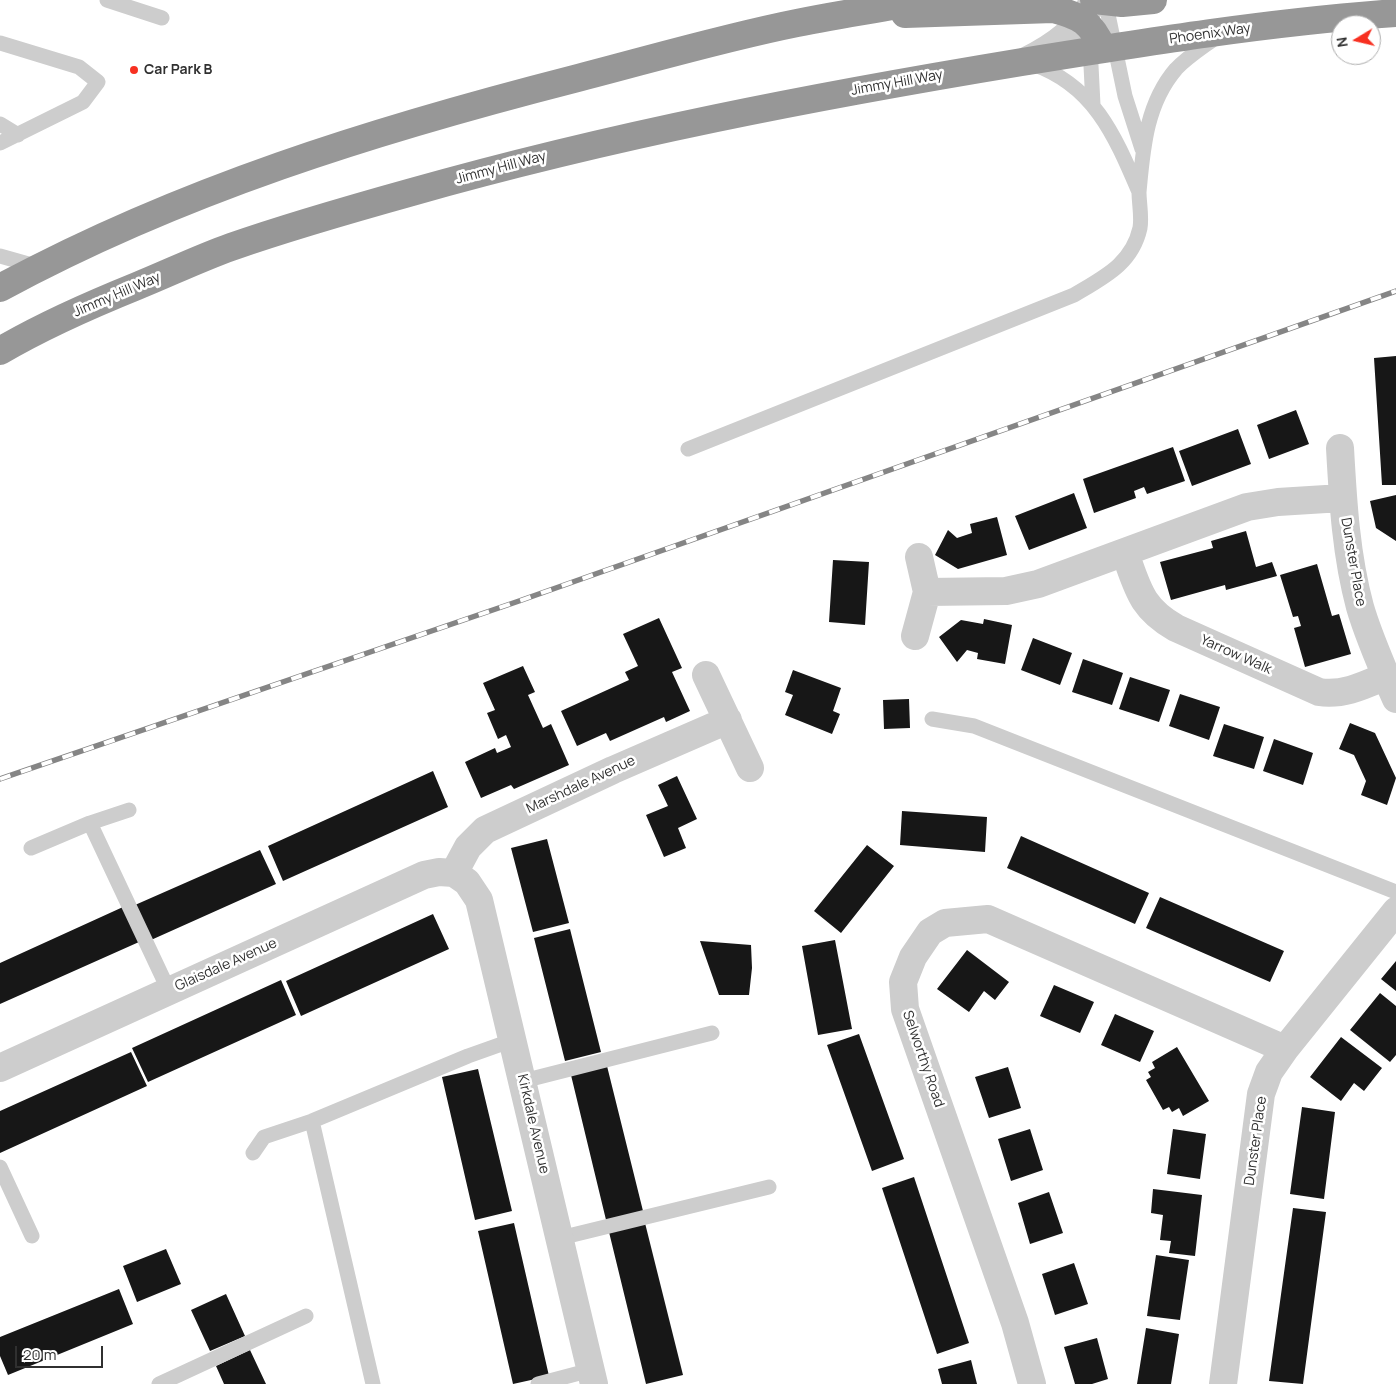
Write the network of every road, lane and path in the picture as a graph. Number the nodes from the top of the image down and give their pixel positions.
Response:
1 (107, 0) edge
2 (868, 0) edge
3 (927, 0) edge
4 (1153, 0) edge
5 (1396, 13) edge
6 (162, 18) dead end
7 (1094, 18) edge
8 (796, 23) junction
9 (1224, 31) junction
10 (0, 42) edge
11 (1025, 62) junction
12 (1093, 105) junction
13 (0, 124) edge
14 (18, 135) junction
15 (0, 143) edge
16 (1143, 150) junction
17 (1139, 192) junction
18 (0, 256) edge
19 (39, 267) junction
20 (0, 288) edge
21 (0, 351) edge
22 (1340, 448) dead end
23 (688, 449) dead end
24 (1342, 498) junction
25 (1125, 553) junction
26 (919, 557) dead end
27 (927, 592) junction
28 (915, 636) dead end
29 (706, 675) dead end
30 (1391, 688) edge
31 (932, 719) dead end
32 (728, 720) junction
33 (750, 768) dead end
34 (129, 810) dead end
35 (90, 823) junction
36 (31, 848) dead end
37 (454, 873) junction
38 (1396, 892) edge
39 (1396, 911) edge
40 (168, 991) junction
41 (712, 1033) dead end
42 (513, 1040) junction
43 (1285, 1049) junction
44 (1, 1066) edge
45 (523, 1081) junction
46 (312, 1121) junction
47 (253, 1153) dead end
48 (0, 1167) edge
49 (769, 1187) dead end
50 (32, 1236) dead end
51 (560, 1238) junction
52 (306, 1316) dead end
53 (593, 1377) edge
54 (1229, 1383) edge
55 (160, 1384) edge
56 (373, 1384) edge
57 (538, 1384) edge
58 (1032, 1384) edge

1 - 6 lane
2 - 8 street
3 - 8 highway
4 - 7 highway
5 - 9 highway, Phoenix Way
7 - 8 highway
7 - 9 highway, Phoenix Way
7 - 11 highway, Phoenix Way
7 - 12 lane
7 - 16 lane
8 - 19 highway
9 - 16 lane
10 - 14 lane
11 - 12 lane
11 - 21 highway, Jimmy Hill Way
12 - 17 lane
13 - 14 lane
14 - 15 lane
16 - 17 lane
17 - 23 lane
18 - 19 lane
19 - 20 highway
22 - 24 street, Dunster Place
24 - 25 street
24 - 30 street, Dunster Place
25 - 27 street
25 - 30 street, Yarrow Walk
26 - 27 street
27 - 28 street
29 - 32 street
31 - 38 lane
32 - 33 street
32 - 37 street, Marshdale Avenue
34 - 35 lane
35 - 36 lane
35 - 40 lane
37 - 40 street, Glaisdale Avenue
37 - 42 street, Kirkdale Avenue
39 - 43 street, Dunster Place
40 - 44 street, Glaisdale Avenue
41 - 45 lane
42 - 45 street, Kirkdale Avenue
42 - 46 lane
43 - 54 street, Dunster Place
43 - 58 street, Selworthy Road
45 - 51 street, Kirkdale Avenue
46 - 47 lane
46 - 56 lane
48 - 50 lane
49 - 51 lane
51 - 53 street, Kirkdale Avenue
52 - 55 lane
53 - 57 lane

